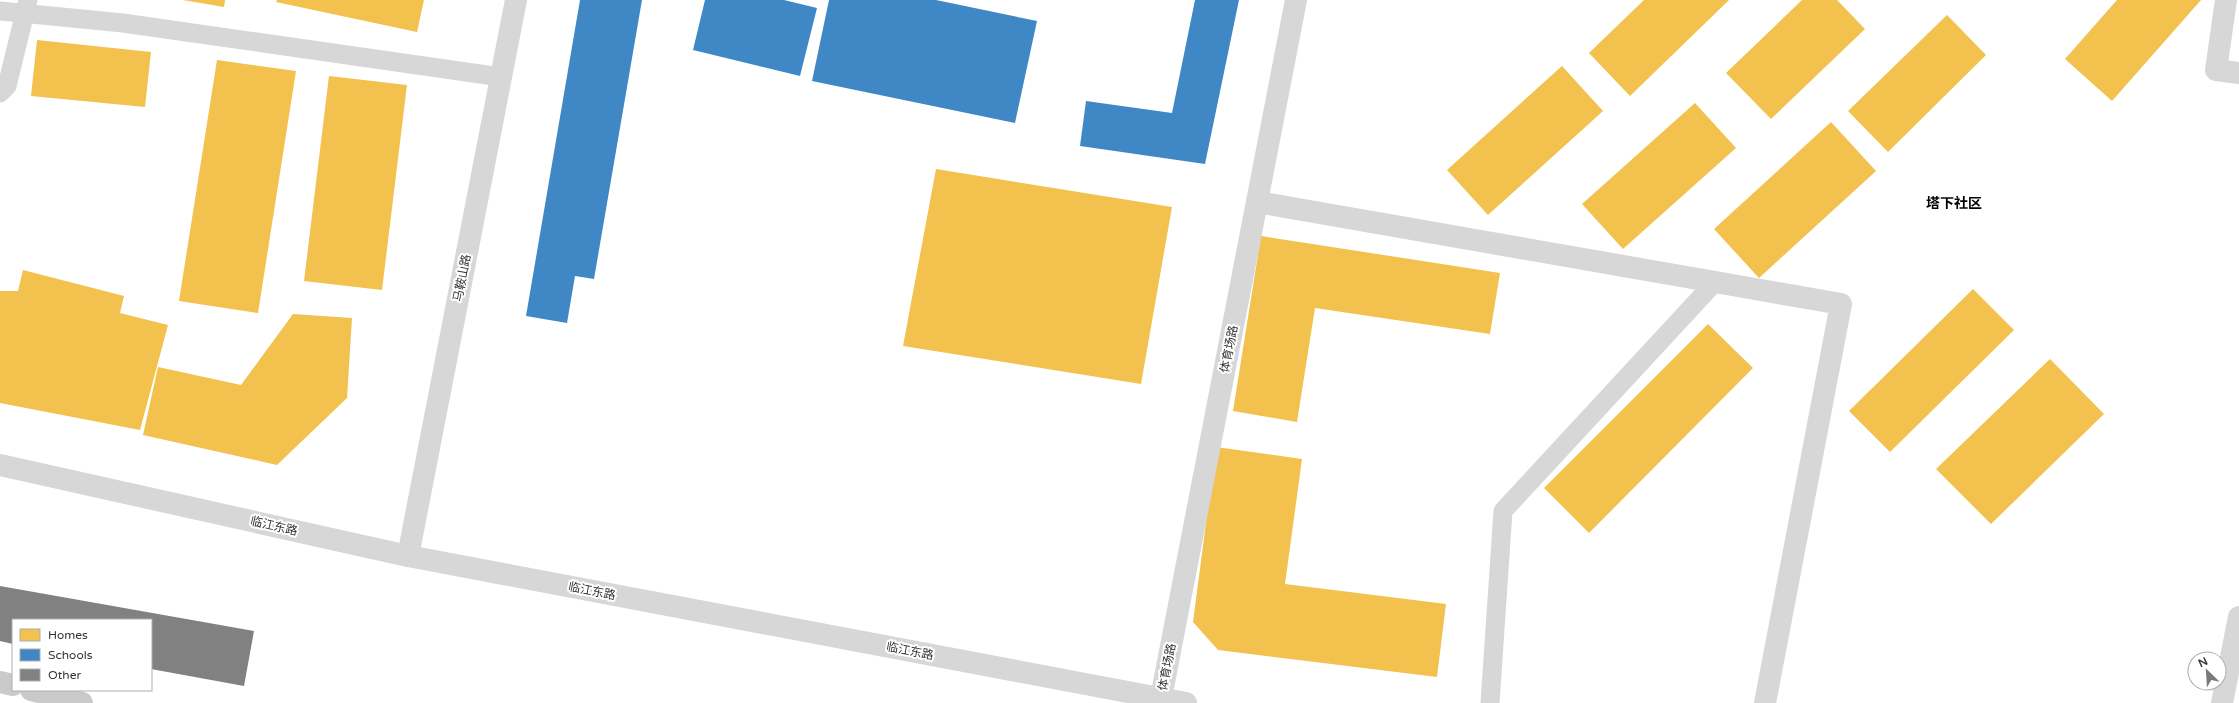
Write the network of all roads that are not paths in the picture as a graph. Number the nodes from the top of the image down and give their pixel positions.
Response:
1 (516, 0) edge
2 (1296, 0) edge
3 (2226, 0) edge
4 (27, 7) edge
5 (0, 11) edge
6 (2239, 73) edge
7 (501, 77) junction
8 (0, 93) edge
9 (1257, 202) junction
10 (1715, 282) junction
11 (0, 465) edge
12 (408, 556) junction
13 (2239, 616) edge
14 (0, 682) edge
15 (12, 685) edge
16 (35, 691) edge
17 (1161, 698) junction
18 (82, 703) edge
19 (1186, 703) edge
20 (1490, 703) edge
21 (1765, 703) edge
22 (2222, 703) edge

1 - 7 street, 马鞍山路
2 - 9 street, 体育场路
3 - 6 street
4 - 5 lane
4 - 7 lane
4 - 8 lane
7 - 12 street, 马鞍山路
9 - 10 street
9 - 17 street, 体育场路
10 - 20 lane
10 - 21 street
11 - 12 street, 临江东路
12 - 17 street, 临江东路
13 - 22 street
14 - 15 main road
16 - 18 main road
17 - 19 street, 临江东路

